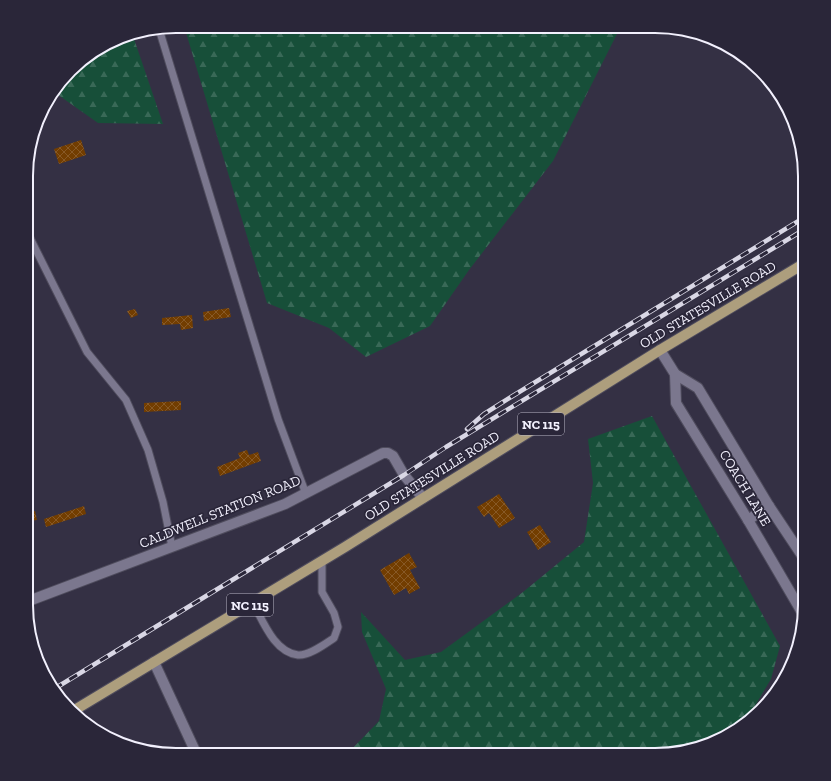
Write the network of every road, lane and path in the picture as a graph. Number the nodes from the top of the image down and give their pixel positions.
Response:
1 (160, 34) edge
2 (33, 244) edge
3 (798, 267) edge
4 (660, 350) junction
5 (675, 374) junction
6 (306, 494) junction
7 (423, 498) junction
8 (769, 506) junction
9 (748, 520) junction
10 (172, 547) junction
11 (798, 550) edge
12 (322, 561) junction
13 (33, 599) edge
14 (253, 603) junction
15 (798, 605) edge
16 (154, 662) junction
17 (77, 708) edge
18 (194, 748) edge

1 - 6 lane
2 - 10 lane
3 - 4 main road, OLD STATESVILLE ROAD / NC 115
4 - 5 street, COACH LANE
4 - 7 main road, OLD STATESVILLE ROAD / NC 115
5 - 8 street, COACH LANE
5 - 9 street, COACH LANE
6 - 7 street, CALDWELL STATION ROAD
6 - 10 street, CALDWELL STATION ROAD
7 - 12 main road, OLD STATESVILLE ROAD / NC 115
8 - 9 street
8 - 11 street, COACH LANE
9 - 15 street, COACH LANE
10 - 13 street, CALDWELL STATION ROAD
12 - 14 main road, OLD STATESVILLE ROAD / NC 115
12 - 14 lane
14 - 16 main road, OLD STATESVILLE ROAD / NC 115
16 - 17 main road, OLD STATESVILLE ROAD / NC 115
16 - 18 street

